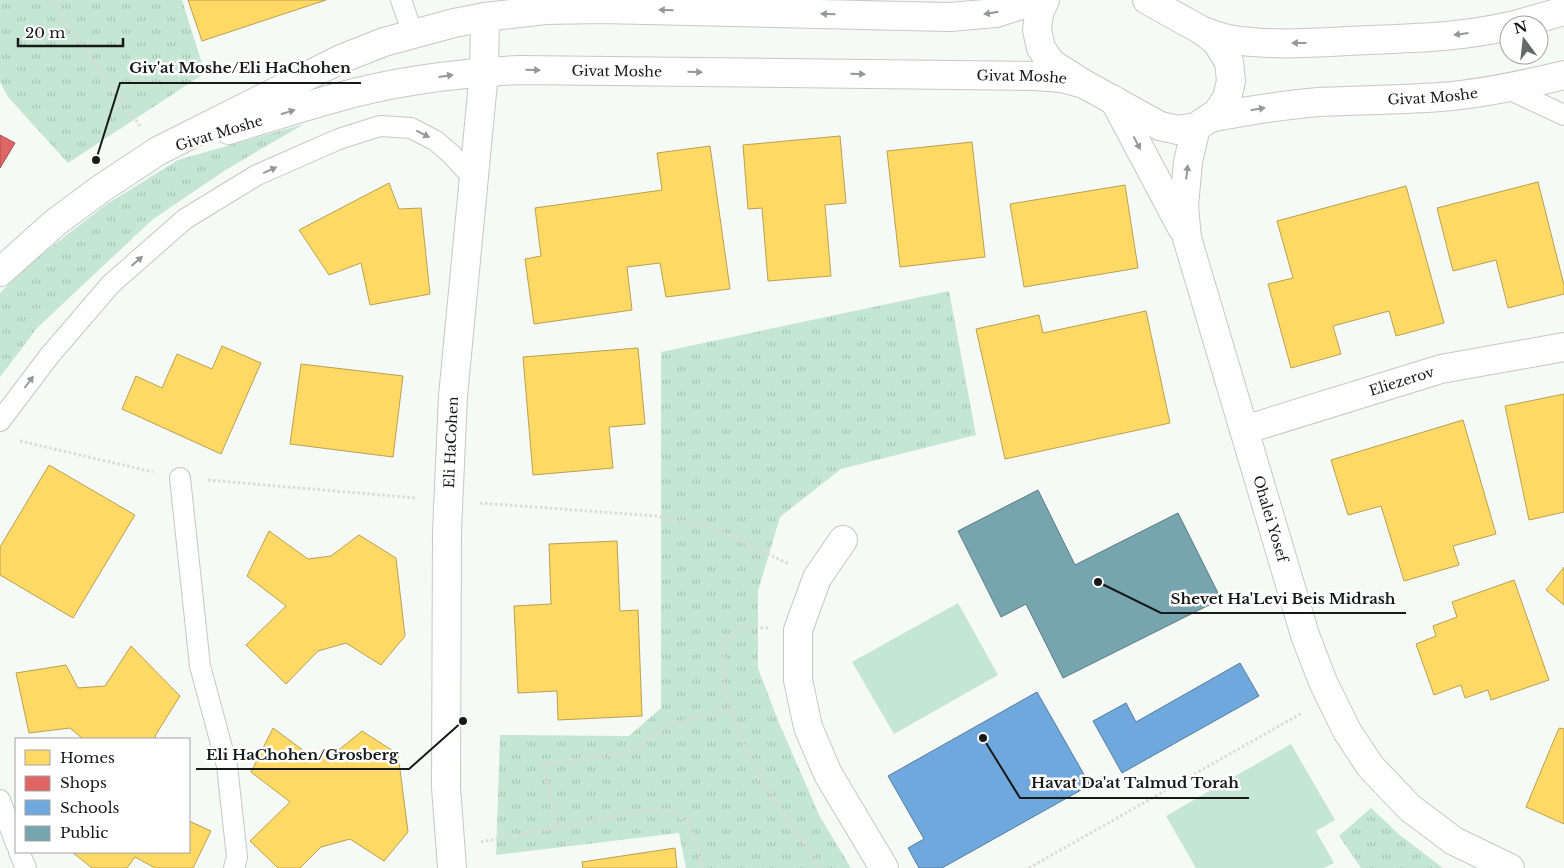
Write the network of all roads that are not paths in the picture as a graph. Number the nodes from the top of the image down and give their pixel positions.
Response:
1 (402, 0) edge
2 (1037, 0) edge
3 (1045, 0) edge
4 (1147, 0) edge
5 (1564, 11) edge
6 (1549, 15) edge
7 (485, 17) junction
8 (1499, 28) edge
9 (1201, 30) junction
10 (413, 34) junction
11 (484, 72) junction
12 (1564, 75) edge
13 (1084, 84) junction
14 (1506, 88) junction
15 (1114, 100) junction
16 (1564, 115) edge
17 (1203, 122) junction
18 (158, 151) junction
19 (473, 178) junction
20 (1188, 238) junction
21 (0, 272) edge
22 (1564, 347) edge
23 (0, 421) edge
24 (1244, 430) junction
25 (180, 478) road end
26 (844, 540) dead end
27 (0, 800) edge
28 (15, 842) edge
29 (19, 853) edge
30 (452, 858) edge
31 (26, 868) edge
32 (234, 868) edge
33 (884, 868) edge
34 (1510, 868) edge

1 - 10 lane
2 -> 7 street, Givat Moshe
3 - 13 street
4 - 9 street
5 - 6 street
7 - 10 street, Givat Moshe
7 - 11 street, Eli HaCohen
8 -> 9 street
9 - 17 street
10 - 18 street, Givat Moshe
11 -> 13 street, Givat Moshe
18 -> 11 street, Givat Moshe
11 - 19 street, Eli HaCohen
12 - 14 street, Givat Moshe
13 - 15 street, Givat Moshe
14 - 16 lane
17 -> 14 street, Givat Moshe
15 - 17 street, Givat Moshe
15 -> 20 street, Ohalei Yosef
20 -> 17 street, Ohalei Yosef
18 - 21 street, Givat Moshe
23 -> 19 lane
19 - 30 street, Eli HaCohen
20 - 24 street, Ohalei Yosef
22 - 24 street, Eliezerov
24 - 34 street, Ohalei Yosef
25 - 32 lane
26 - 33 street
27 - 28 lane
29 - 31 lane

